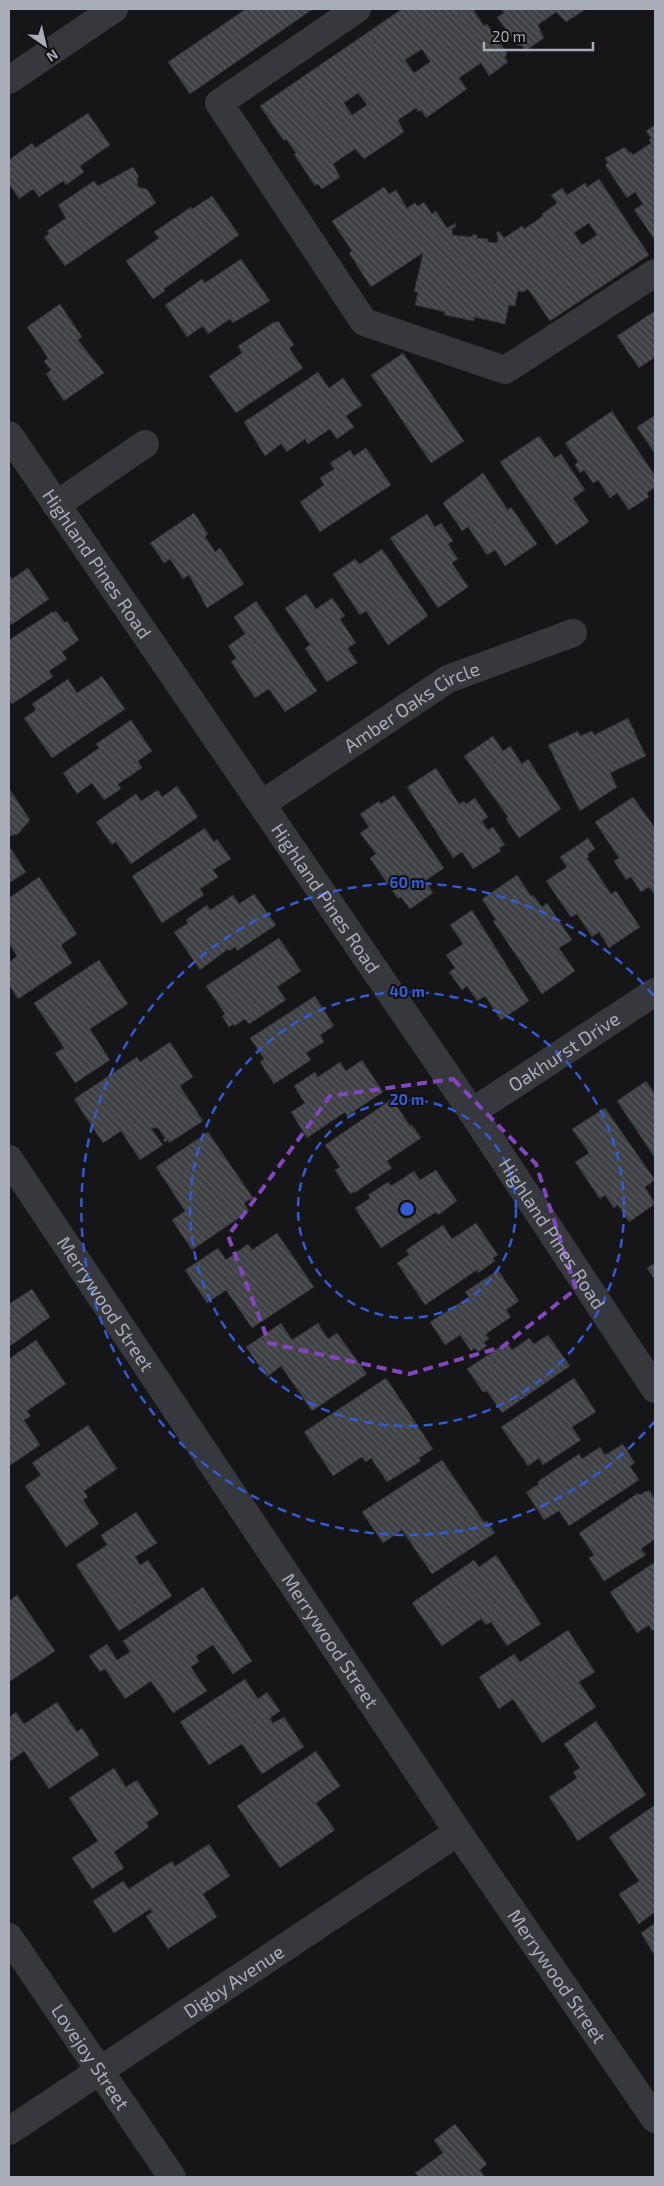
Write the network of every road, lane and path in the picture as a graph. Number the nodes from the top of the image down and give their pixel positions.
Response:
1 (114, 9) edge
2 (357, 9) edge
3 (9, 80) edge
4 (655, 273) edge
5 (9, 435) edge
6 (144, 444) dead end
7 (56, 505) junction
8 (573, 633) dead end
9 (262, 804) junction
10 (655, 992) edge
11 (472, 1112) junction
12 (9, 1159) edge
13 (655, 1388) edge
14 (458, 1832) junction
15 (9, 1937) edge
16 (98, 2071) junction
17 (655, 2119) edge
18 (9, 2131) edge
19 (172, 2177) edge

1 - 3 street
2 - 4 street
5 - 7 street, Highland Pines Road
6 - 7 street
7 - 9 street, Highland Pines Road
8 - 9 street, Amber Oaks Circle
9 - 11 street, Highland Pines Road
10 - 11 street, Oakhurst Drive
11 - 13 street, Highland Pines Road
12 - 14 street, Merrywood Street
14 - 16 street, Digby Avenue
14 - 17 street, Merrywood Street
15 - 16 street, Lovejoy Street
16 - 18 street, Digby Avenue
16 - 19 street, Lovejoy Street

